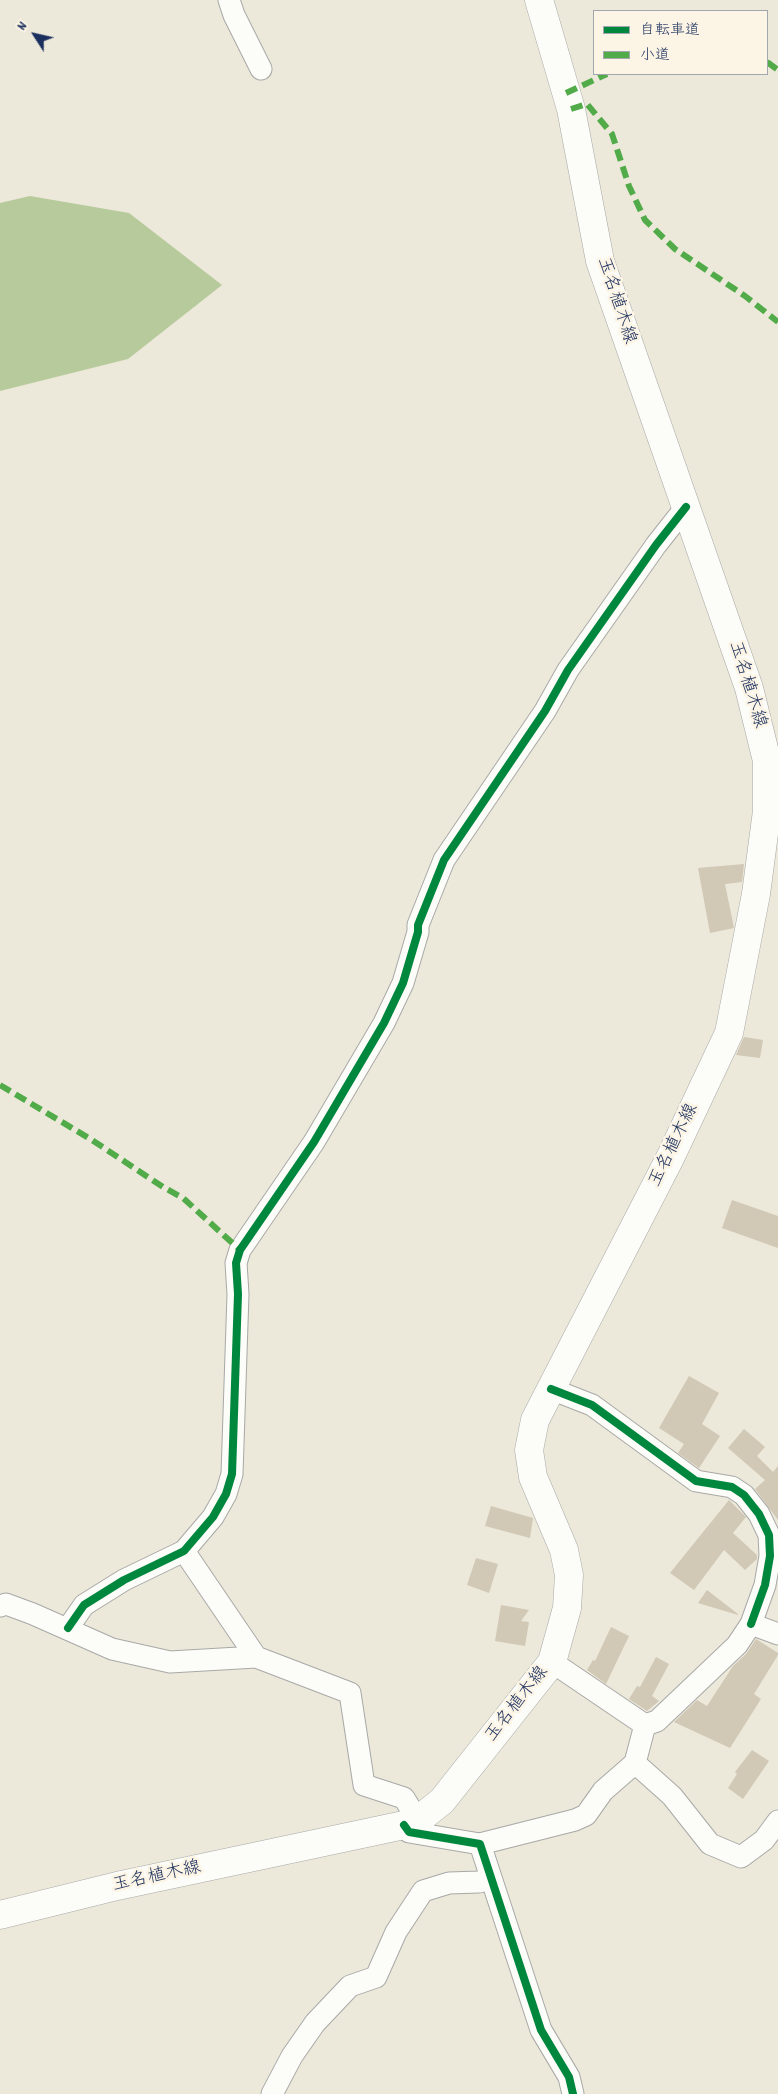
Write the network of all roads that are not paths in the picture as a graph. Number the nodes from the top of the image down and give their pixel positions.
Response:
1 (229, 0) edge
2 (539, 0) edge
3 (261, 69) dead end
4 (686, 507) junction
5 (551, 1388) junction
6 (184, 1551) junction
7 (0, 1606) edge
8 (752, 1624) junction
9 (68, 1628) junction
10 (778, 1634) edge
11 (256, 1656) junction
12 (552, 1662) junction
13 (645, 1725) junction
14 (635, 1763) junction
15 (778, 1821) edge
16 (411, 1822) junction
17 (480, 1844) junction
18 (490, 1878) junction
19 (0, 1915) edge
20 (272, 2094) edge
21 (573, 2094) edge

1 - 3 street
2 - 4 main road, 玉名植木線
4 - 5 main road, 玉名植木線
4 - 6 street
5 - 8 street
5 - 12 main road, 玉名植木線
6 - 9 street
6 - 11 street
7 - 9 street
8 - 10 street
8 - 13 street
9 - 11 street
11 - 16 street
12 - 13 street
12 - 16 main road, 玉名植木線
13 - 14 street
14 - 15 street
14 - 17 street
16 - 17 street
16 - 19 main road, 玉名植木線
17 - 18 street
18 - 20 street
18 - 21 street

